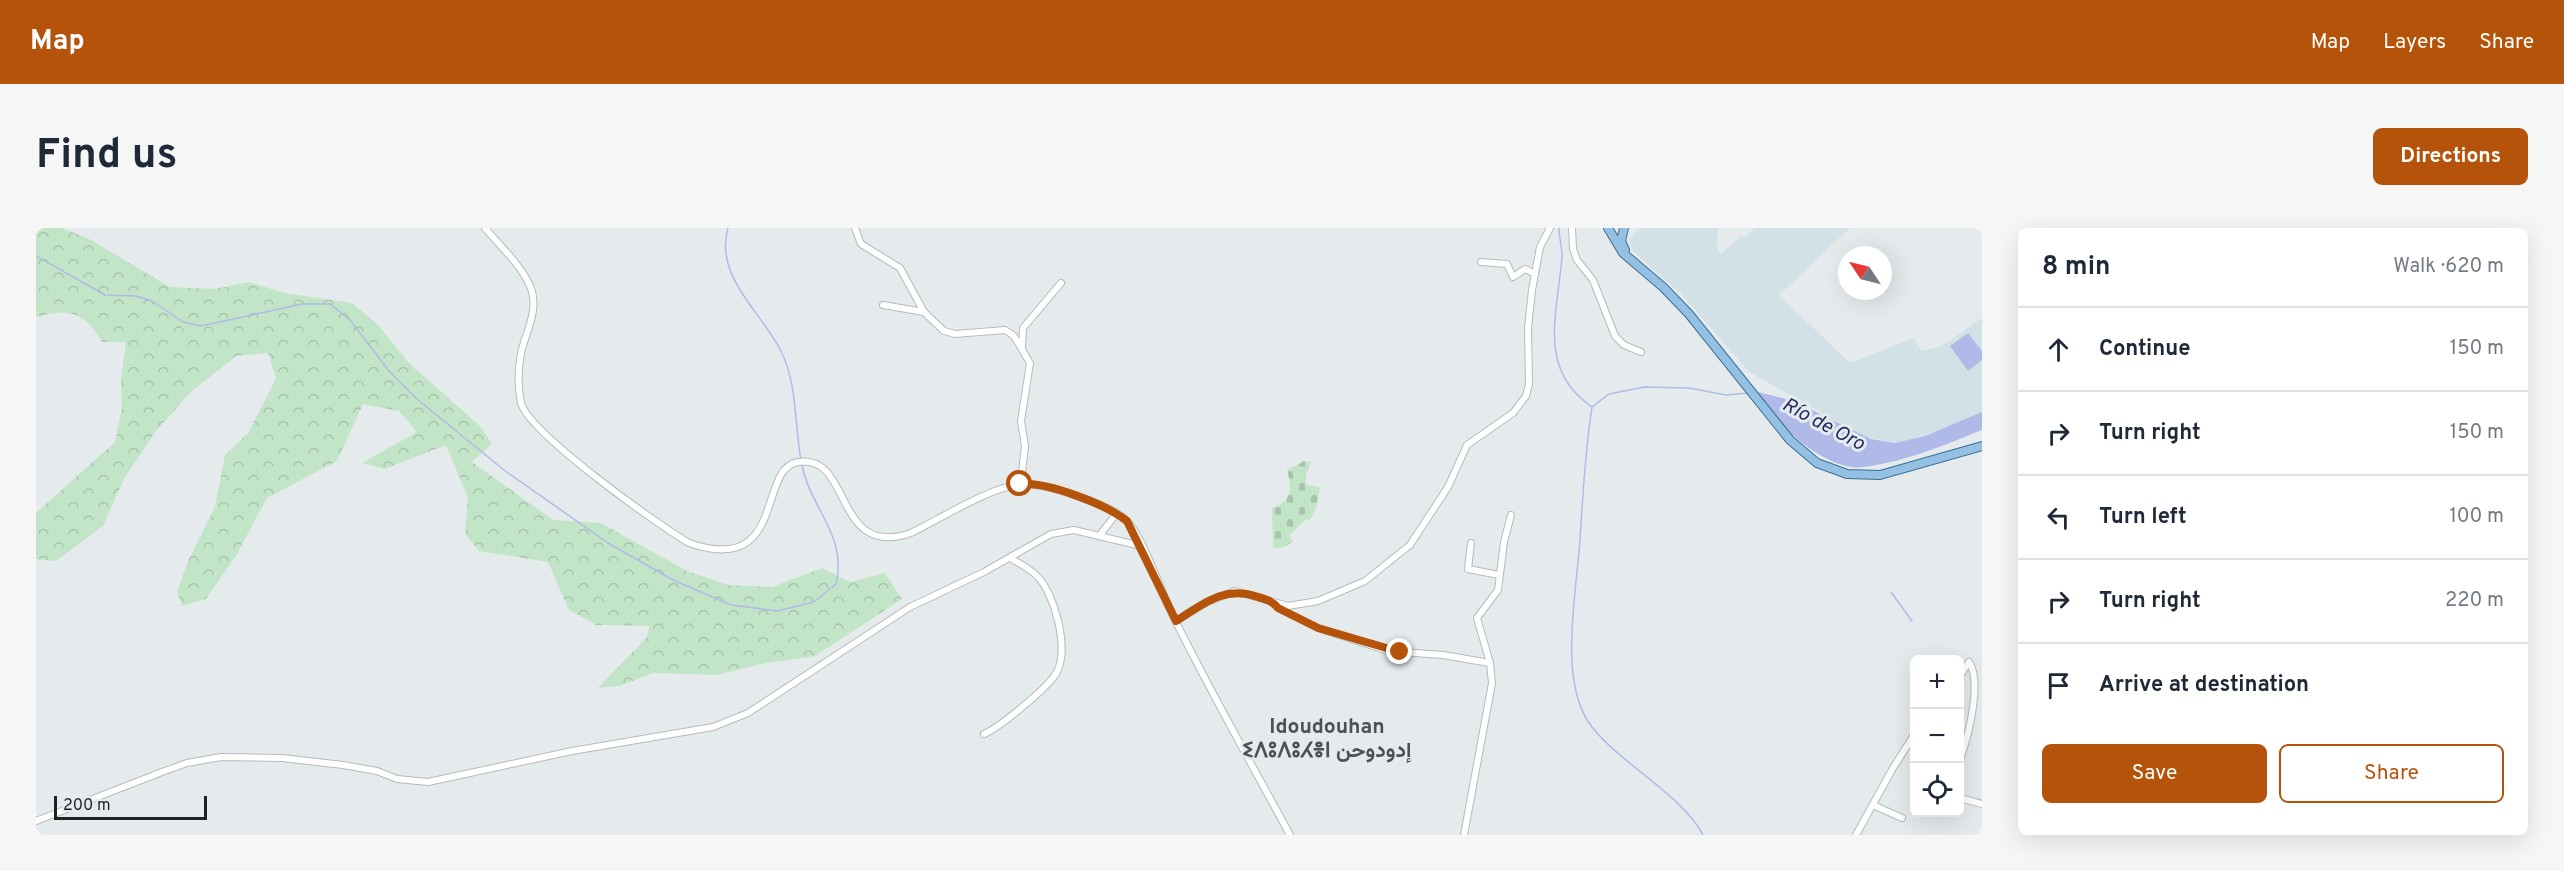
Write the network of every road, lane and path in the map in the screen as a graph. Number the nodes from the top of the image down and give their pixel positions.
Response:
1 (485, 228) edge
2 (855, 228) edge
3 (1550, 228) edge
4 (1572, 228) edge
5 (1609, 228) edge
6 (1623, 228) edge
7 (1633, 261) junction
8 (1481, 262) dead end
9 (1535, 274) junction
10 (1061, 283) dead end
11 (883, 305) dead end
12 (924, 312) junction
13 (1022, 346) junction
14 (1641, 352) dead end
15 (1982, 446) edge
16 (1026, 484) junction
17 (1118, 513) junction
18 (1511, 515) dead end
19 (1100, 536) junction
20 (1472, 543) dead end
21 (1141, 546) junction
22 (1010, 558) junction
23 (1499, 575) junction
24 (1274, 603) junction
25 (1176, 621) junction
26 (1490, 663) junction
27 (1964, 669) edge
28 (984, 734) dead end
29 (1910, 742) edge
30 (1964, 746) edge
31 (1964, 799) edge
32 (1982, 804) edge
33 (1873, 805) junction
34 (1902, 818) dead end
35 (36, 821) edge
36 (1290, 835) edge
37 (1464, 835) edge
38 (1857, 835) edge

1 - 16 street
2 - 12 street
3 - 9 street
4 - 14 street
5 - 6 main road
5 - 7 main road
6 - 7 main road
7 - 15 main road
8 - 9 street
9 - 24 street
10 - 13 street
11 - 12 street
12 - 13 street
13 - 16 street
16 - 17 street
17 - 19 street
17 - 21 street
18 - 23 street
19 - 21 street
19 - 22 street
20 - 23 street
21 - 25 street
22 - 28 street
22 - 35 street
23 - 26 street
24 - 25 street
24 - 26 street
25 - 36 street
26 - 37 street
27 - 30 street
29 - 33 street
31 - 32 street
33 - 34 street
33 - 38 street

